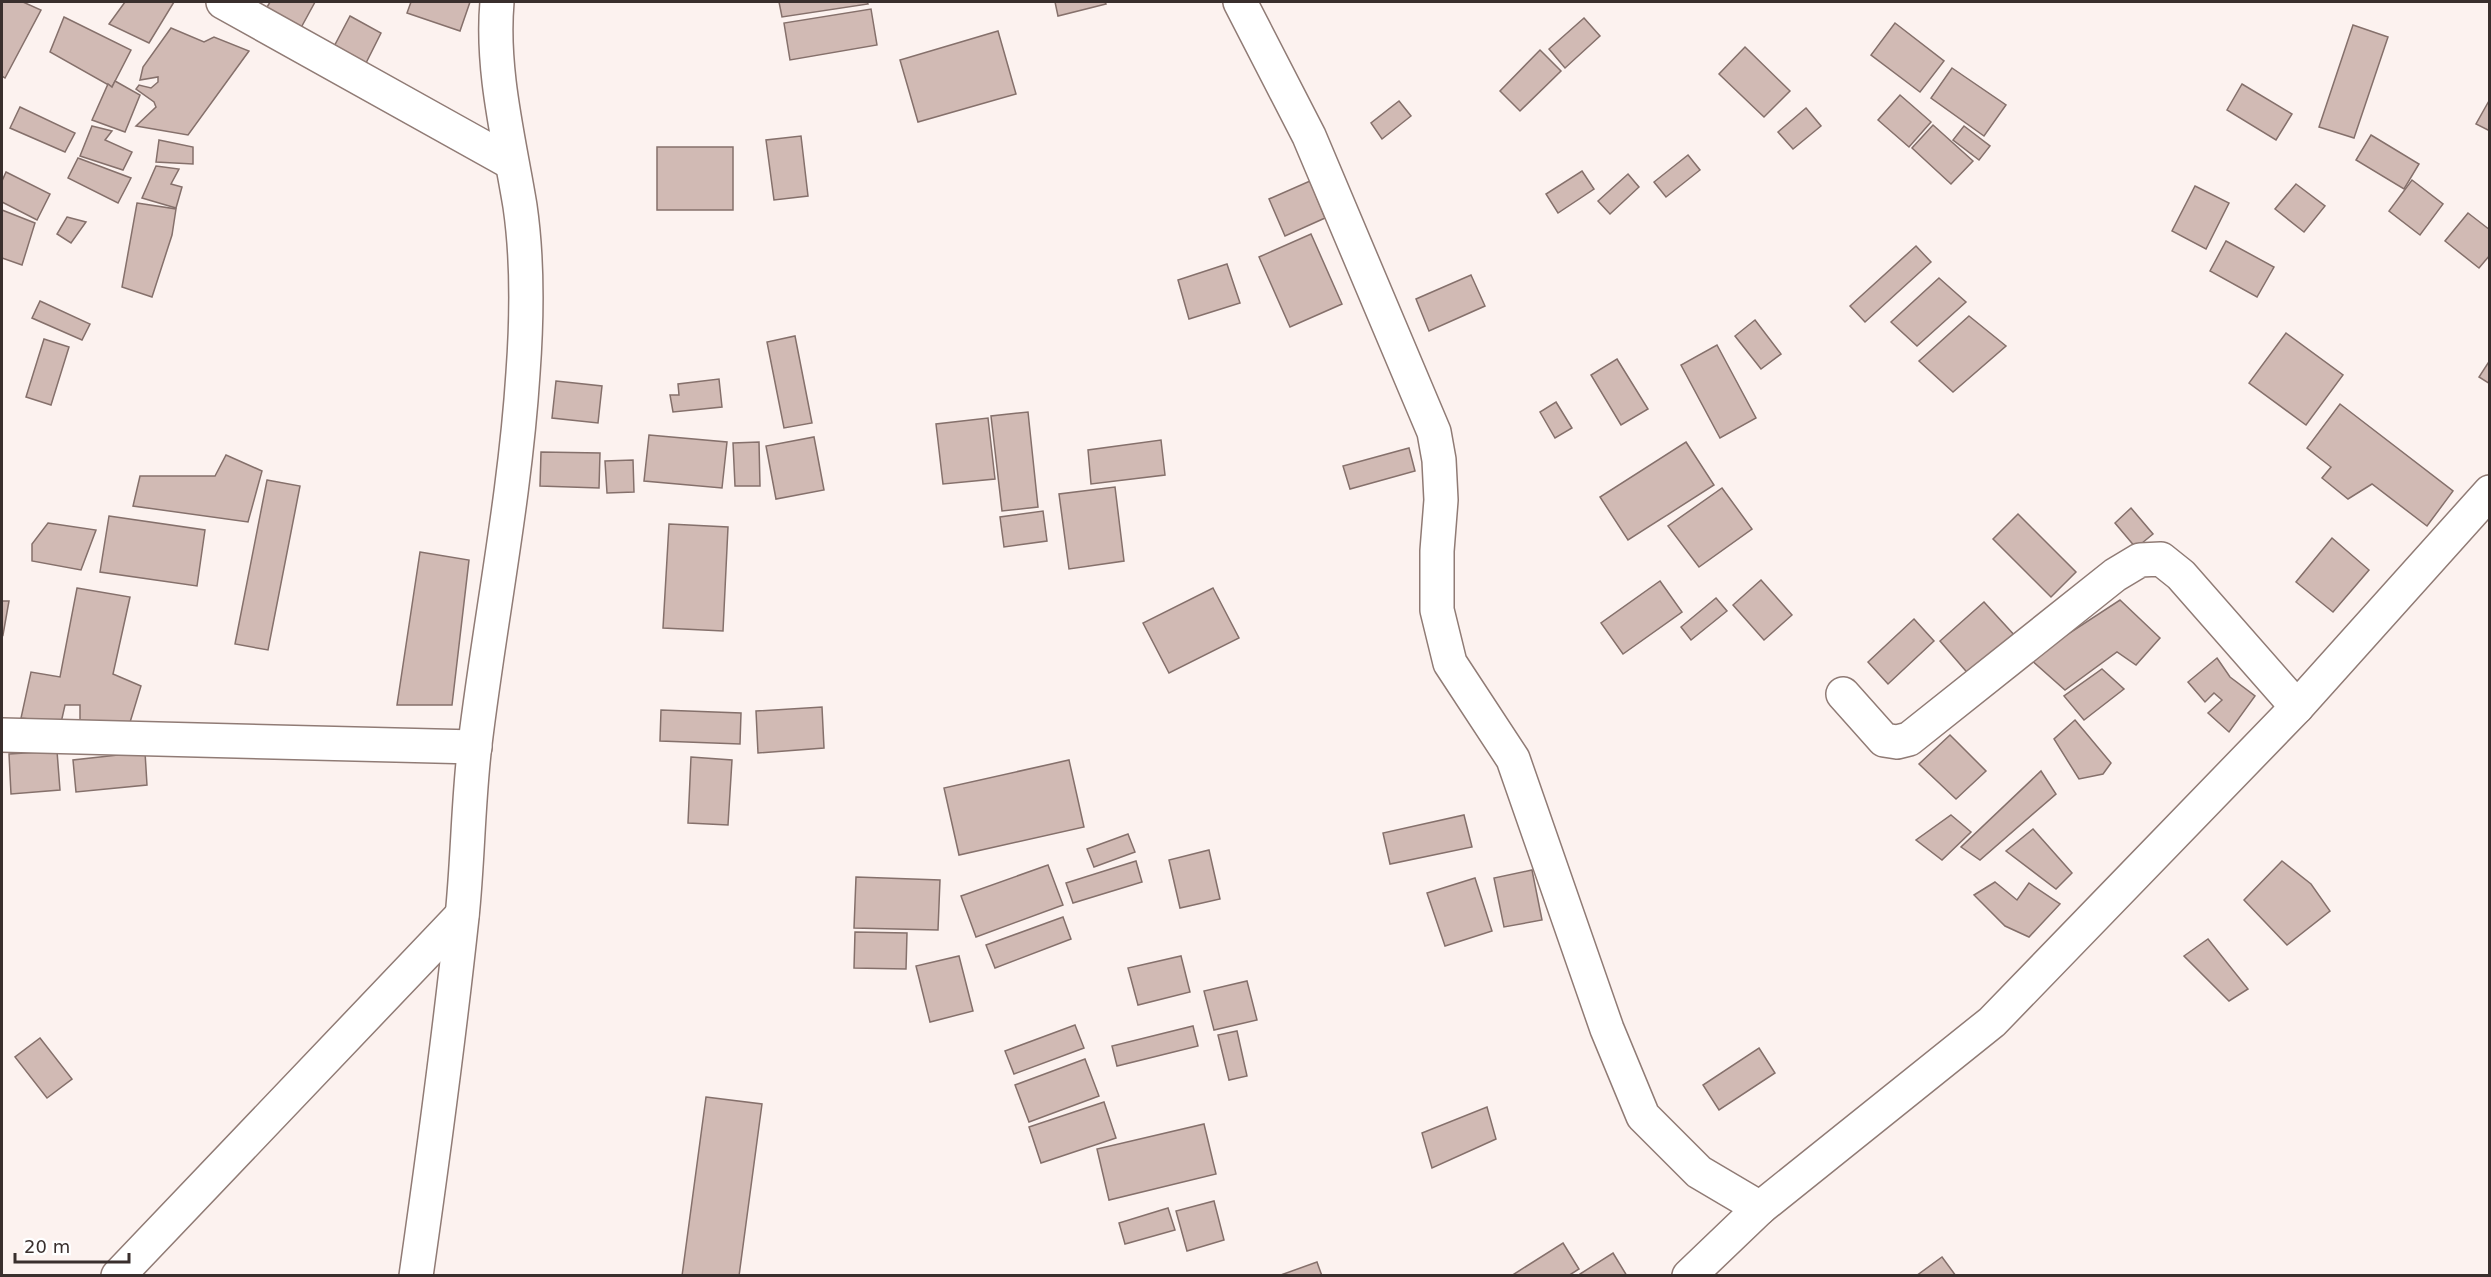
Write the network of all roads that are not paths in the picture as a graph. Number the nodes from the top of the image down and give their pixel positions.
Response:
1 (223, 2) edge
2 (497, 2) edge
3 (1240, 2) edge
4 (510, 162) junction
5 (2490, 492) edge
6 (1843, 694) dead end
7 (2297, 707) junction
8 (2, 735) edge
9 (475, 747) junction
10 (462, 915) junction
11 (1760, 1208) junction
12 (118, 1275) edge
13 (416, 1275) edge
14 (1689, 1275) edge

1 - 4 street
2 - 4 street
3 - 11 street
4 - 9 street
5 - 7 street
6 - 7 street
7 - 11 street
8 - 9 street
9 - 10 street
10 - 12 street
10 - 13 street
11 - 14 street

